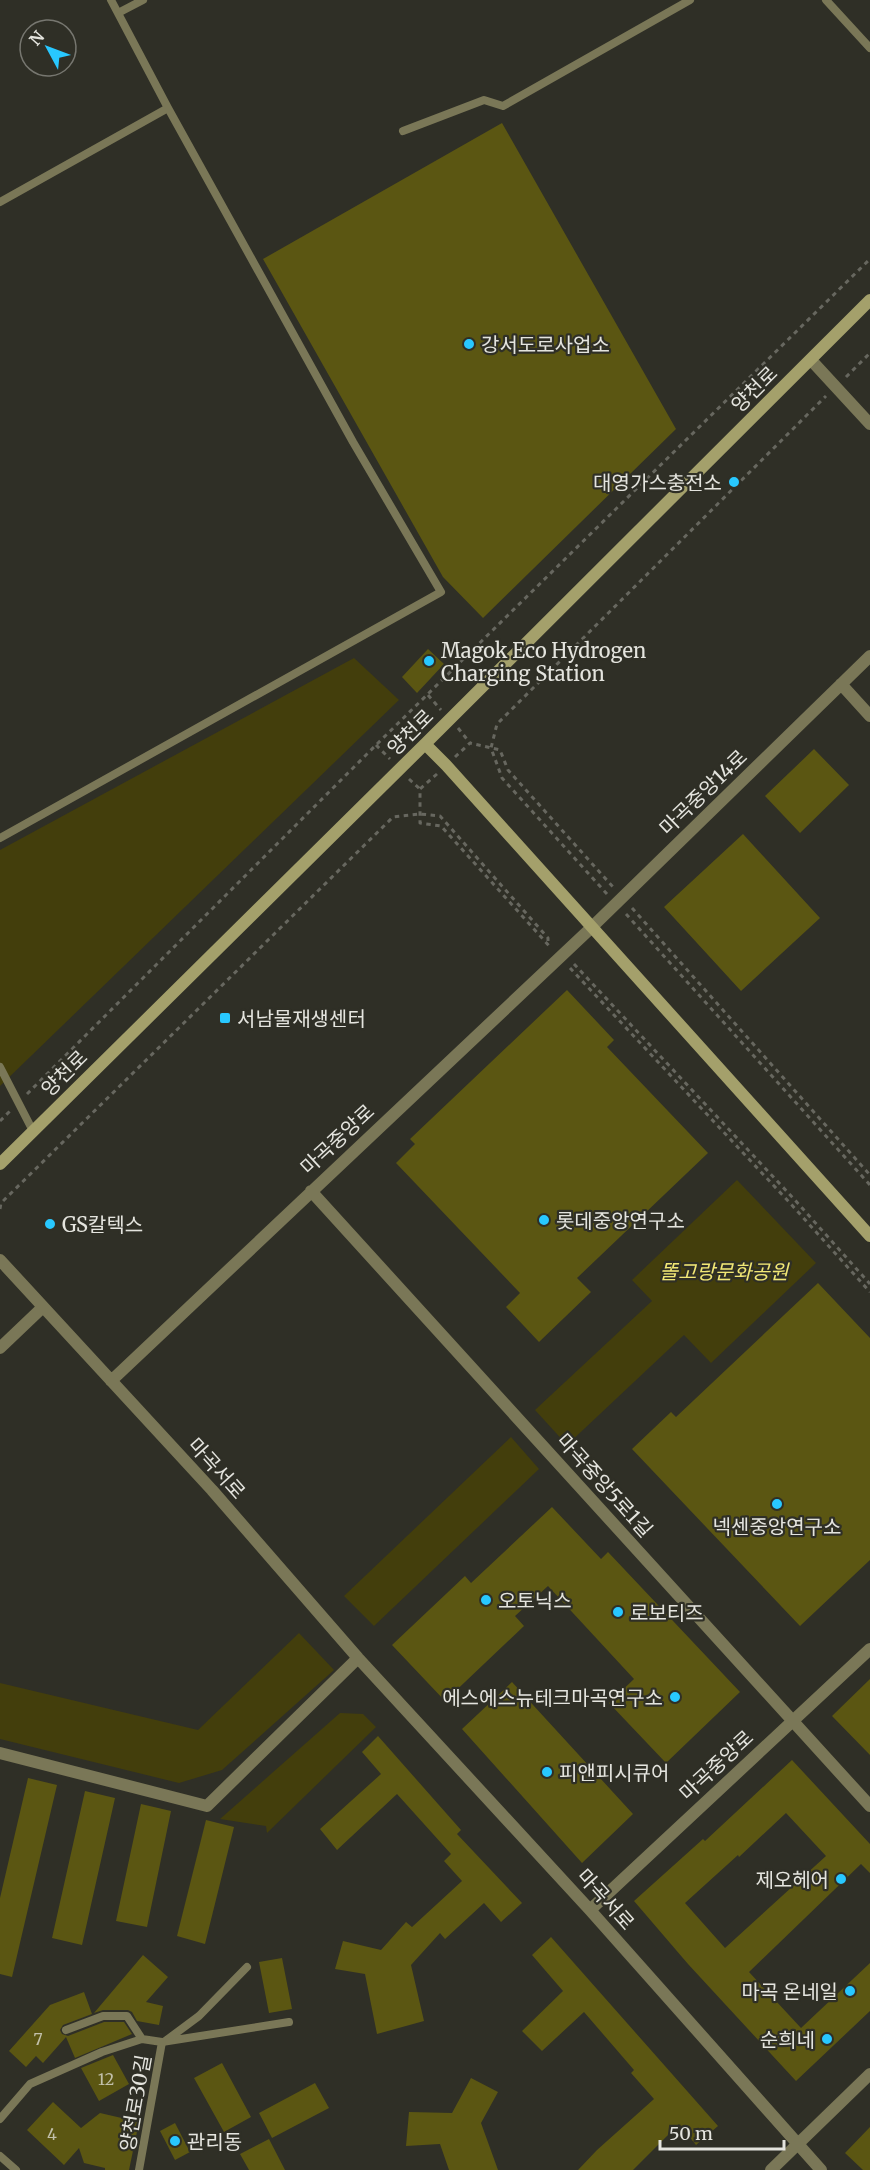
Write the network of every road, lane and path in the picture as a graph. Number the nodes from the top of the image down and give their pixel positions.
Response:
1 (111, 0) edge
2 (143, 0) edge
3 (690, 0) edge
4 (826, 0) edge
5 (118, 13) junction
6 (870, 48) edge
7 (168, 108) junction
8 (403, 132) dead end
9 (0, 202) edge
10 (870, 259) edge
11 (870, 300) edge
12 (870, 353) edge
13 (811, 360) junction
14 (836, 387) junction
15 (870, 424) edge
16 (870, 656) edge
17 (842, 684) junction
18 (870, 716) edge
19 (425, 744) junction
20 (491, 748) junction
21 (420, 814) junction
22 (0, 838) edge
23 (619, 900) junction
24 (591, 928) junction
25 (0, 1067) edge
26 (18, 1102) junction
27 (0, 1121) edge
28 (33, 1131) junction
29 (0, 1164) edge
30 (870, 1175) edge
31 (870, 1185) edge
32 (310, 1191) junction
33 (0, 1209) edge
34 (870, 1236) edge
35 (0, 1260) edge
36 (870, 1284) edge
37 (870, 1292) edge
38 (43, 1307) junction
39 (0, 1348) edge
40 (111, 1381) junction
41 (870, 1649) edge
42 (358, 1658) junction
43 (793, 1720) junction
44 (0, 1753) edge
45 (870, 1806) edge
46 (590, 1910) junction
47 (247, 1967) dead end
48 (289, 2022) dead end
49 (66, 2030) dead end
50 (142, 2039) junction
51 (162, 2042) junction
52 (870, 2074) edge
53 (0, 2119) edge
54 (797, 2144) junction
55 (0, 2156) edge
56 (16, 2170) edge
57 (139, 2170) edge
58 (771, 2170) edge
59 (821, 2170) edge

1 - 5 lane
2 - 5 lane
3 - 8 lane
4 - 6 lane
5 - 7 lane
7 - 9 lane
7 - 22 lane
10 - 26 path
11 - 13 main road, 양천로
12 - 14 path
13 - 14 street
13 - 19 main road, 양천로
14 - 15 street
14 - 20 path
16 - 17 street, 마곡중앙14로
17 - 18 street
17 - 23 street, 마곡중앙14로
19 - 24 main road
19 - 28 main road, 양천로
20 - 23 path
20 - 23 path
21 - 21 path
21 - 33 path
23 - 24 street, 마곡중앙14로
23 - 30 path
23 - 31 path
24 - 32 street, 마곡중앙로
24 - 34 main road
25 - 26 lane
26 - 27 path
26 - 28 lane
28 - 29 main road, 양천로
32 - 40 street, 마곡중앙로
32 - 43 street, 마곡중앙5로1길
35 - 38 street, 마곡서로
36 - 37 path
38 - 39 street
38 - 40 street, 마곡서로
40 - 42 street, 마곡서로
41 - 43 street, 마곡중앙로
42 - 44 street
42 - 46 street, 마곡서로
43 - 45 street, 마곡중앙5로1길
43 - 46 street, 마곡중앙로
46 - 54 street, 마곡서로
47 - 51 lane
48 - 51 lane
49 - 50 lane
50 - 51 lane
50 - 53 lane
51 - 57 lane, 양천로30길
52 - 54 street
54 - 58 street
54 - 59 street, 마곡서로
55 - 56 lane

